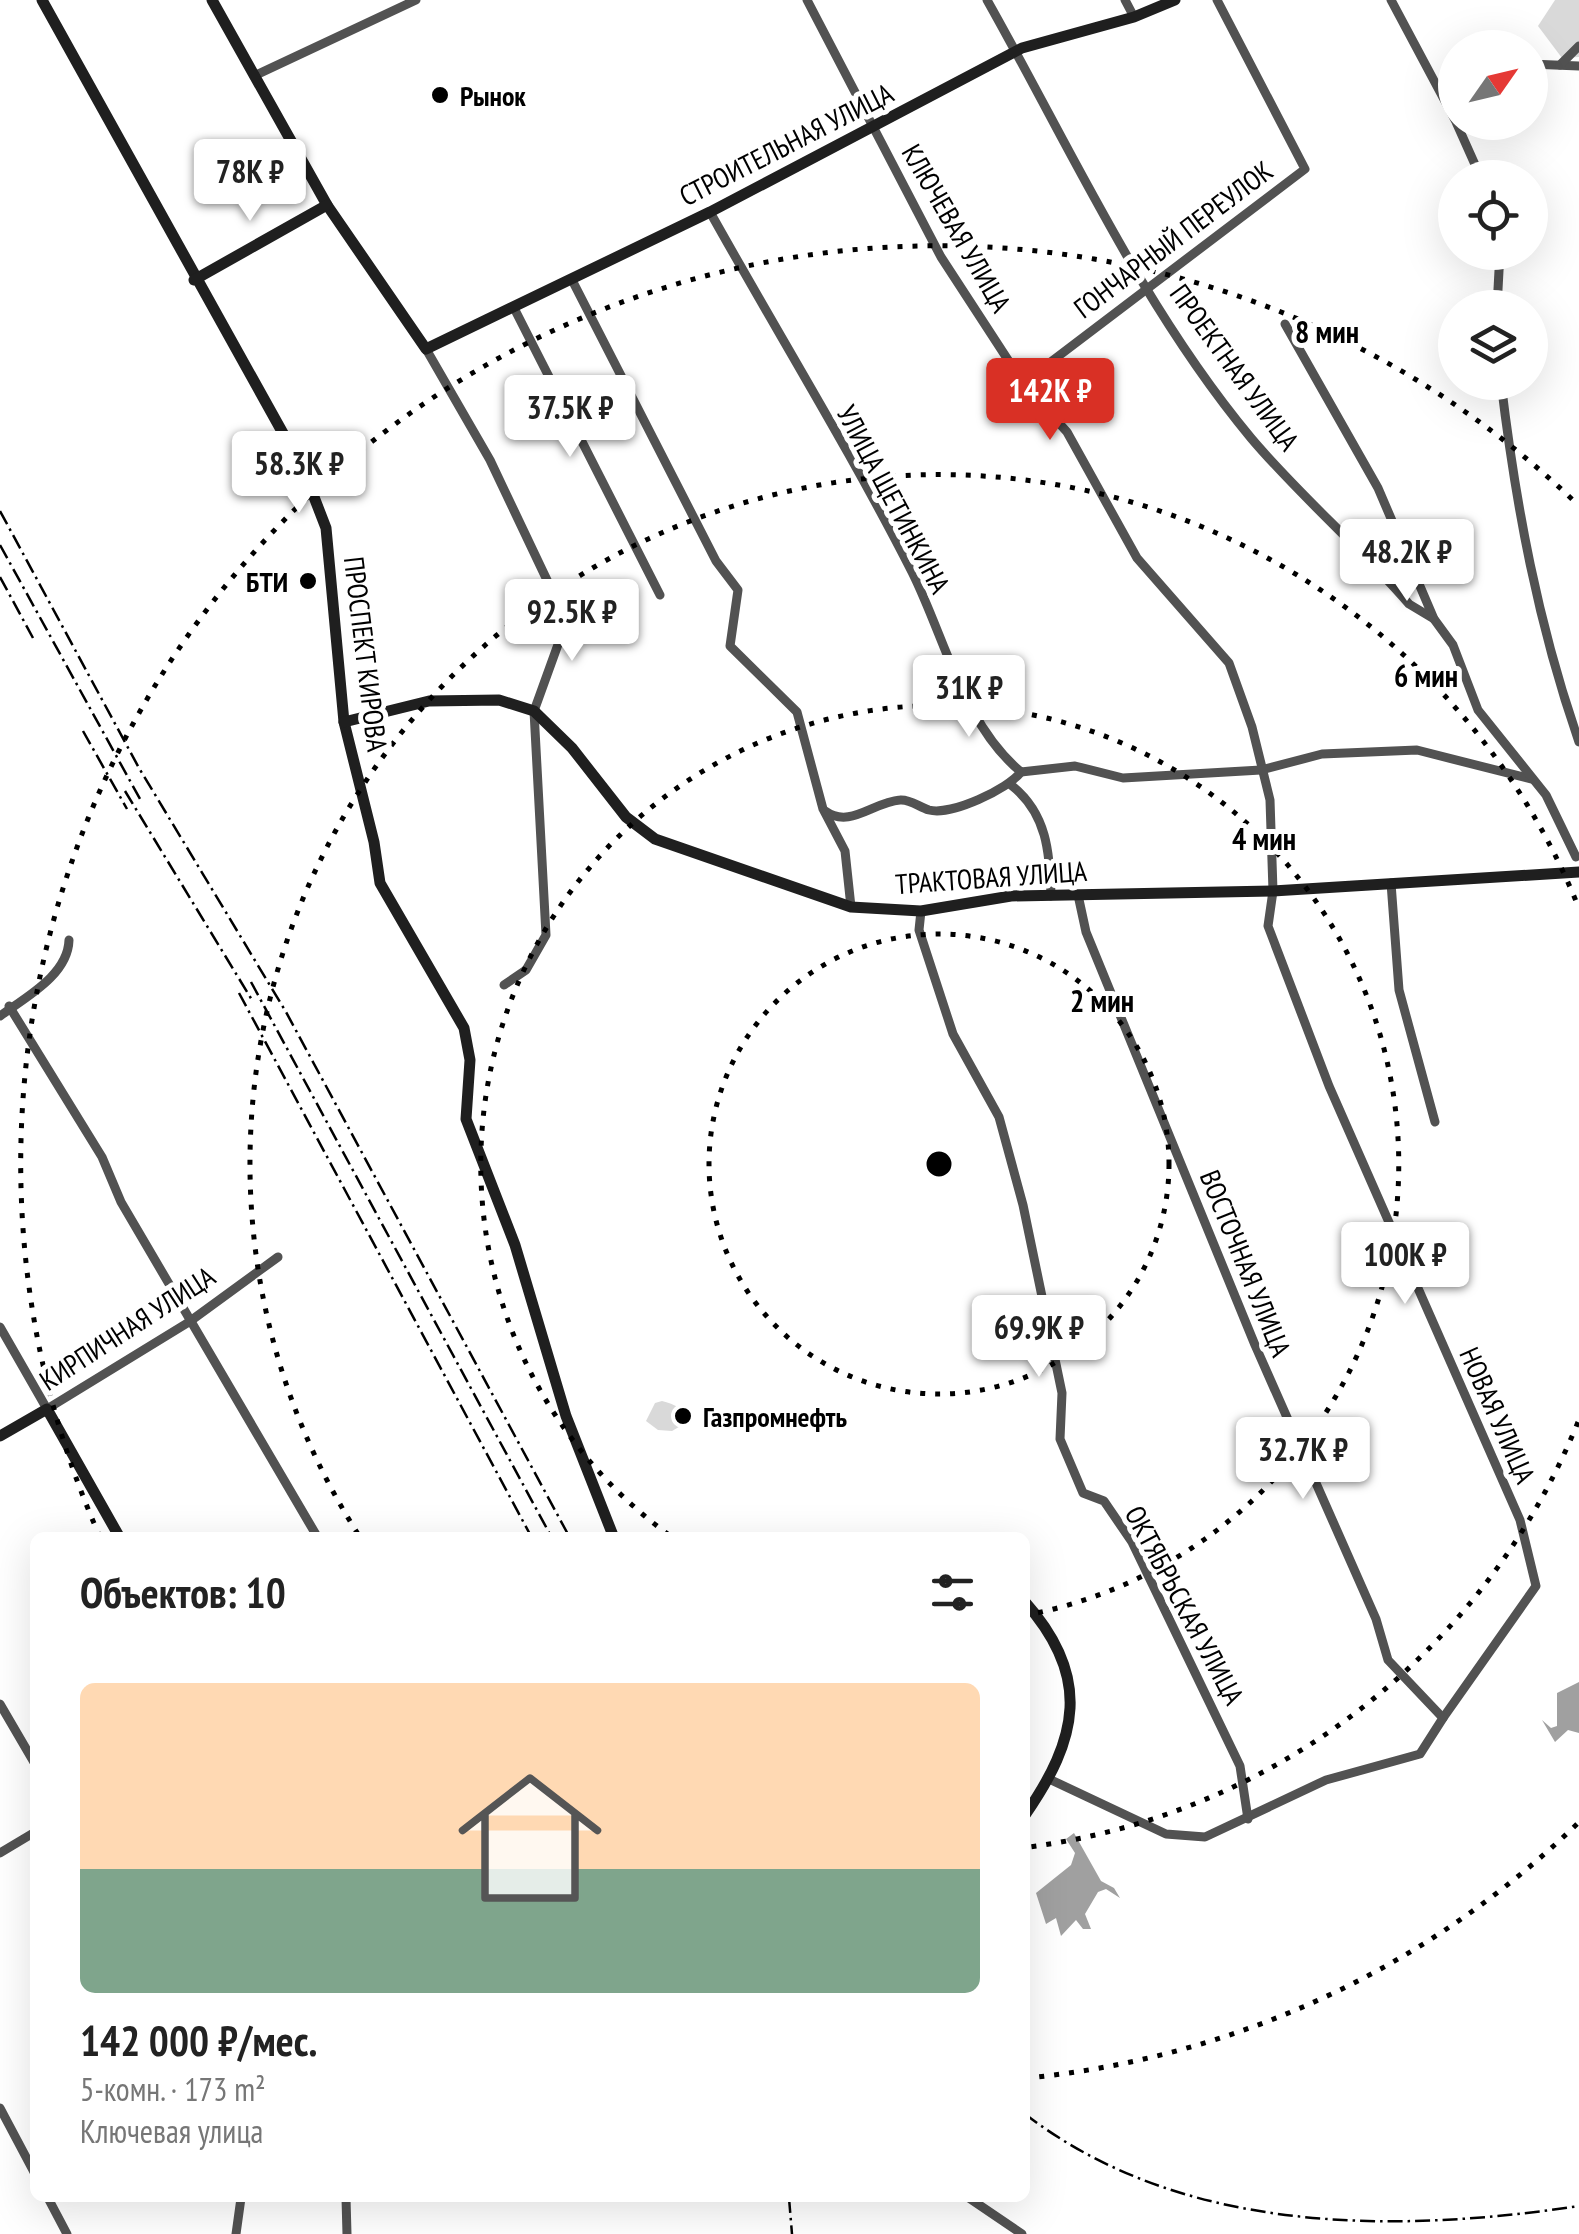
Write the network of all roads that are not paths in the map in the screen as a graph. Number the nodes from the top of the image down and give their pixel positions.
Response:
1 (42, 0) edge
2 (212, 0) edge
3 (416, 0) edge
4 (808, 0) edge
5 (987, 0) edge
6 (1125, 0) edge
7 (1175, 0) edge
8 (1216, 0) edge
9 (1391, 0) edge
10 (1134, 17) junction
11 (1579, 46) edge
12 (1015, 52) junction
13 (1548, 65) edge
14 (1560, 65) junction
15 (1579, 66) edge
16 (254, 76) junction
17 (1438, 83) edge
18 (874, 127) junction
19 (327, 204) junction
20 (710, 212) junction
21 (194, 280) junction
22 (572, 280) junction
23 (1150, 290) junction
24 (514, 308) junction
25 (1285, 324) dead end
26 (426, 349) junction
27 (1022, 384) junction
28 (1504, 400) edge
29 (660, 595) dead end
30 (1434, 619) junction
31 (534, 711) junction
32 (344, 722) junction
33 (1579, 742) edge
34 (1260, 770) junction
35 (1021, 772) junction
36 (1531, 778) junction
37 (1012, 785) junction
38 (823, 810) junction
39 (1578, 853) edge
40 (1577, 872) edge
41 (1390, 883) junction
42 (1273, 890) junction
43 (1078, 895) junction
44 (1051, 896) junction
45 (851, 907) junction
46 (921, 911) junction
47 (69, 940) dead end
48 (504, 985) dead end
49 (10, 1007) junction
50 (0, 1016) edge
51 (1435, 1122) dead end
52 (278, 1257) dead end
53 (189, 1322) junction
54 (0, 1327) edge
55 (47, 1409) junction
56 (0, 1436) edge
57 (117, 1532) edge
58 (314, 1532) edge
59 (612, 1532) edge
60 (1030, 1609) edge
61 (0, 1704) edge
62 (1442, 1718) junction
63 (30, 1755) edge
64 (1049, 1779) junction
65 (1030, 1807) edge
66 (1248, 1820) junction
67 (30, 1835) edge
68 (0, 1853) edge
69 (0, 2108) edge
70 (30, 2165) edge
71 (50, 2202) edge
72 (240, 2202) edge
73 (346, 2202) edge
74 (975, 2202) edge
75 (67, 2234) edge
76 (236, 2234) edge
77 (346, 2234) edge
78 (1022, 2234) edge

1 - 21 street, ПРОСПЕКТ КИРОВА
2 - 16 street
3 - 16 street
4 - 18 street, КЛЮЧЕВАЯ УЛИЦА
5 - 12 street, ПРОЕКТНАЯ УЛИЦА
6 - 10 street
7 - 10 street, СТРОИТЕЛЬНАЯ УЛИЦА
8 - 23 street, ГОНЧАРНЫЙ ПЕРЕУЛОК
9 - 17 street
10 - 12 street, СТРОИТЕЛЬНАЯ УЛИЦА
11 - 14 street
12 - 18 street, СТРОИТЕЛЬНАЯ УЛИЦА
12 - 23 street, ПРОЕКТНАЯ УЛИЦА
13 - 14 street
14 - 15 street
16 - 19 street
18 - 20 street, СТРОИТЕЛЬНАЯ УЛИЦА
18 - 27 street, КЛЮЧЕВАЯ УЛИЦА
19 - 21 street
19 - 26 street
20 - 22 street, СТРОИТЕЛЬНАЯ УЛИЦА
20 - 35 street, УЛИЦА ЩЕТИНКИНА
21 - 32 street, ПРОСПЕКТ КИРОВА
22 - 24 street, СТРОИТЕЛЬНАЯ УЛИЦА
22 - 38 street
23 - 27 street, ГОНЧАРНЫЙ ПЕРЕУЛОК
23 - 30 street, ПРОЕКТНАЯ УЛИЦА
24 - 26 street, СТРОИТЕЛЬНАЯ УЛИЦА
24 - 29 street
25 - 30 street
26 - 31 street
27 - 34 street, КЛЮЧЕВАЯ УЛИЦА
28 - 33 street
30 - 36 street
31 - 32 street
31 - 45 street, ТРАКТОВАЯ УЛИЦА
31 - 48 street
32 - 59 street, ПРОСПЕКТ КИРОВА
34 - 35 street
34 - 36 street
34 - 42 street, КЛЮЧЕВАЯ УЛИЦА
35 - 37 street
36 - 39 street
37 - 38 street
37 - 44 street
38 - 45 street
39 - 40 street
40 - 41 street, ТРАКТОВАЯ УЛИЦА
41 - 42 street, ТРАКТОВАЯ УЛИЦА
41 - 51 street
42 - 43 street, ТРАКТОВАЯ УЛИЦА
42 - 62 street, НОВАЯ УЛИЦА
43 - 44 street, ТРАКТОВАЯ УЛИЦА
43 - 62 street, ВОСТОЧНАЯ УЛИЦА
44 - 46 street, ТРАКТОВАЯ УЛИЦА
45 - 46 street, ТРАКТОВАЯ УЛИЦА
46 - 66 street, ОКТЯБРЬСКАЯ УЛИЦА
47 - 49 street
49 - 50 street
49 - 53 street
52 - 53 street, КИРПИЧНАЯ УЛИЦА
53 - 55 street, КИРПИЧНАЯ УЛИЦА
53 - 58 street
54 - 55 street
55 - 56 street, КИРПИЧНАЯ УЛИЦА
55 - 57 street
60 - 64 street
61 - 63 street
62 - 66 street
64 - 65 street
64 - 66 street
67 - 68 street
69 - 70 street
71 - 75 street
72 - 76 street
73 - 77 street
74 - 78 street

